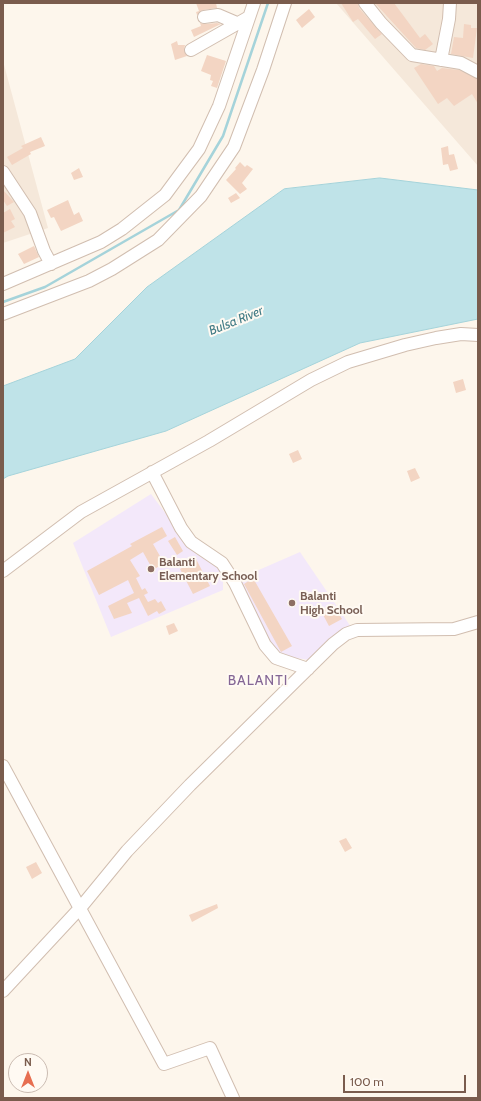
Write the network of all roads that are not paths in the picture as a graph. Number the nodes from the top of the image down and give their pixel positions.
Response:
1 (254, 3) edge
2 (285, 3) edge
3 (365, 3) edge
4 (450, 3) edge
5 (204, 17) dead end
6 (244, 21) junction
7 (191, 50) dead end
8 (441, 60) junction
9 (478, 72) edge
10 (3, 172) edge
11 (51, 264) junction
12 (3, 284) edge
13 (3, 314) edge
14 (478, 334) edge
15 (152, 472) junction
16 (3, 571) edge
17 (478, 622) edge
18 (308, 669) junction
19 (3, 766) edge
20 (81, 907) junction
21 (3, 991) edge
22 (233, 1098) edge

1 - 6 street
2 - 13 street
3 - 8 street
4 - 8 street
5 - 6 street
6 - 7 street
6 - 11 street
8 - 9 street
10 - 11 street
11 - 12 street
14 - 15 street
15 - 16 street
15 - 18 street
17 - 18 street
18 - 20 street
19 - 20 street
20 - 21 street
20 - 22 street

